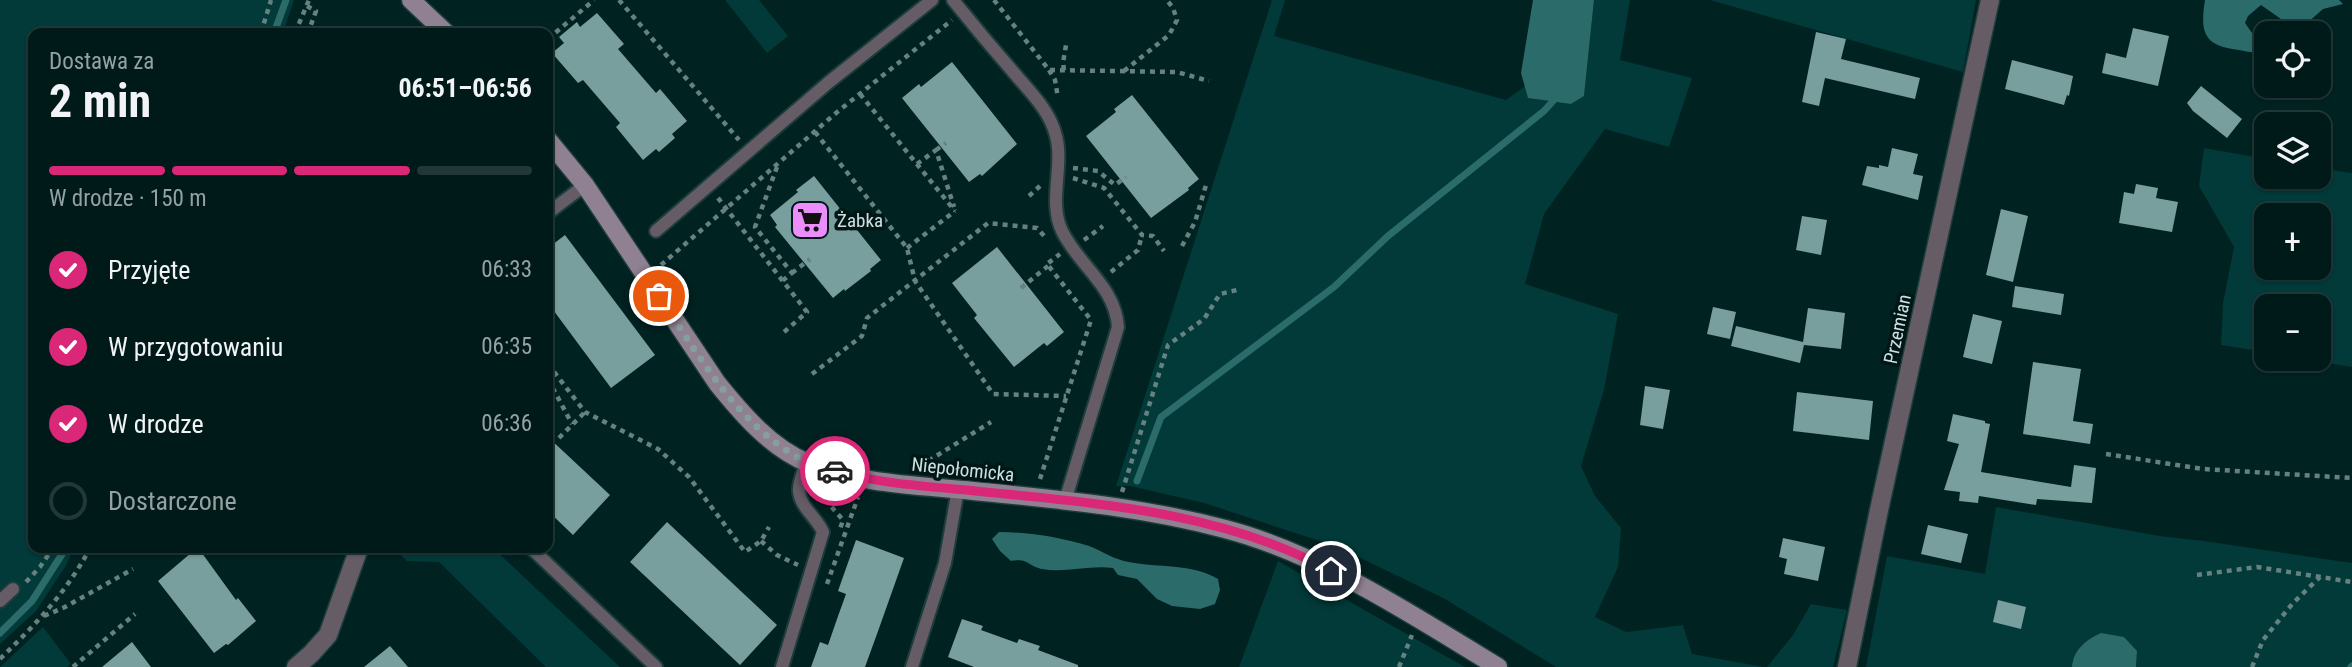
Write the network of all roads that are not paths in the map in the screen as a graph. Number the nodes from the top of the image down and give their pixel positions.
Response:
1 (411, 0) edge
2 (932, 0) edge
3 (953, 0) edge
4 (1990, 0) edge
5 (441, 28) edge
6 (553, 146) edge
7 (585, 186) junction
8 (553, 209) edge
9 (656, 231) dead end
10 (806, 463) junction
11 (958, 489) junction
12 (1066, 494) junction
13 (357, 553) edge
14 (536, 553) edge
15 (13, 589) road end
16 (0, 601) edge
17 (296, 667) edge
18 (656, 667) edge
19 (782, 667) edge
20 (912, 667) edge
21 (1498, 667) edge
22 (1847, 667) edge

1 - 5 main road
2 - 9 lane
3 - 12 lane
4 - 22 street, Przemian
6 - 7 main road, Niepołomicka
7 - 8 lane
7 - 10 main road, Niepołomicka
10 - 11 main road, Niepołomicka
10 - 19 lane
11 - 12 main road, Niepołomicka
11 - 20 lane
12 - 21 main road, Niepołomicka
13 - 17 street
14 - 18 lane
15 - 16 lane

